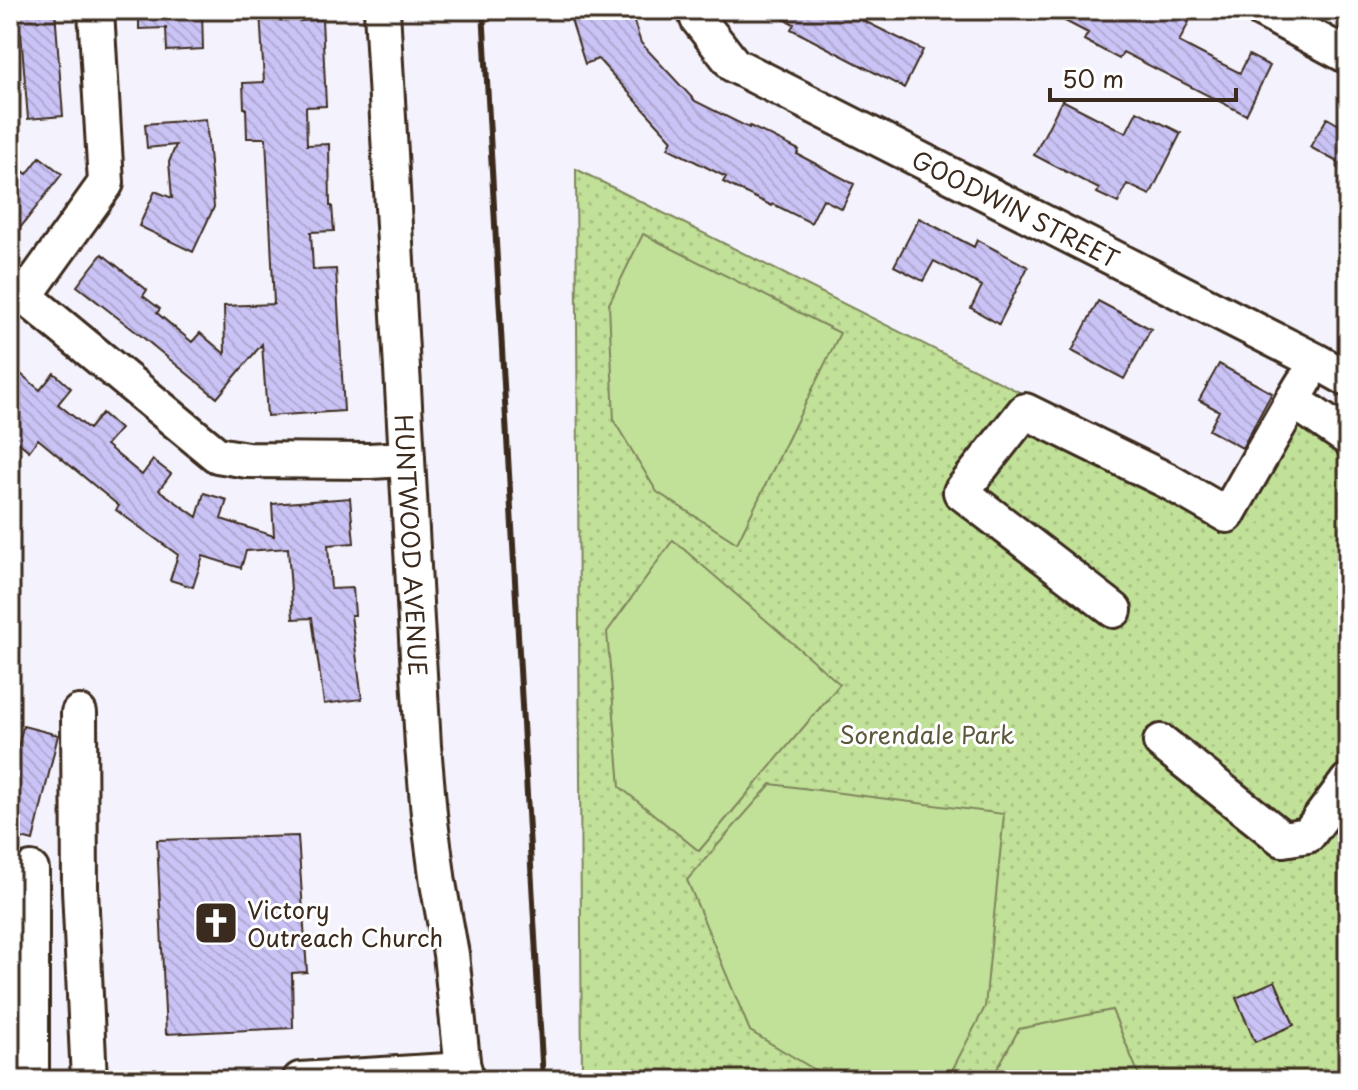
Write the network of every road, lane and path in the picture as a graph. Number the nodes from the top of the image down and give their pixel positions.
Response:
1 (96, 10) edge
2 (382, 10) edge
3 (1262, 10) edge
4 (696, 15) edge
5 (1348, 56) edge
6 (18, 290) edge
7 (1316, 361) junction
8 (1348, 379) edge
9 (1293, 400) junction
10 (1348, 438) edge
11 (407, 459) junction
12 (1114, 610) dead end
13 (79, 713) dead end
14 (1161, 742) dead end
15 (1348, 781) edge
16 (31, 870) dead end
17 (464, 1075) edge
18 (31, 1080) edge
19 (89, 1080) edge
20 (300, 1080) edge

1 - 6 street
2 - 11 street, HUNTWOOD AVENUE
3 - 5 street
4 - 7 street, GOODWIN STREET
6 - 11 street
7 - 8 street, GOODWIN STREET
7 - 9 street
9 - 10 street
9 - 12 street
11 - 17 street, HUNTWOOD AVENUE
13 - 19 street
14 - 15 street
16 - 18 street
17 - 20 street

